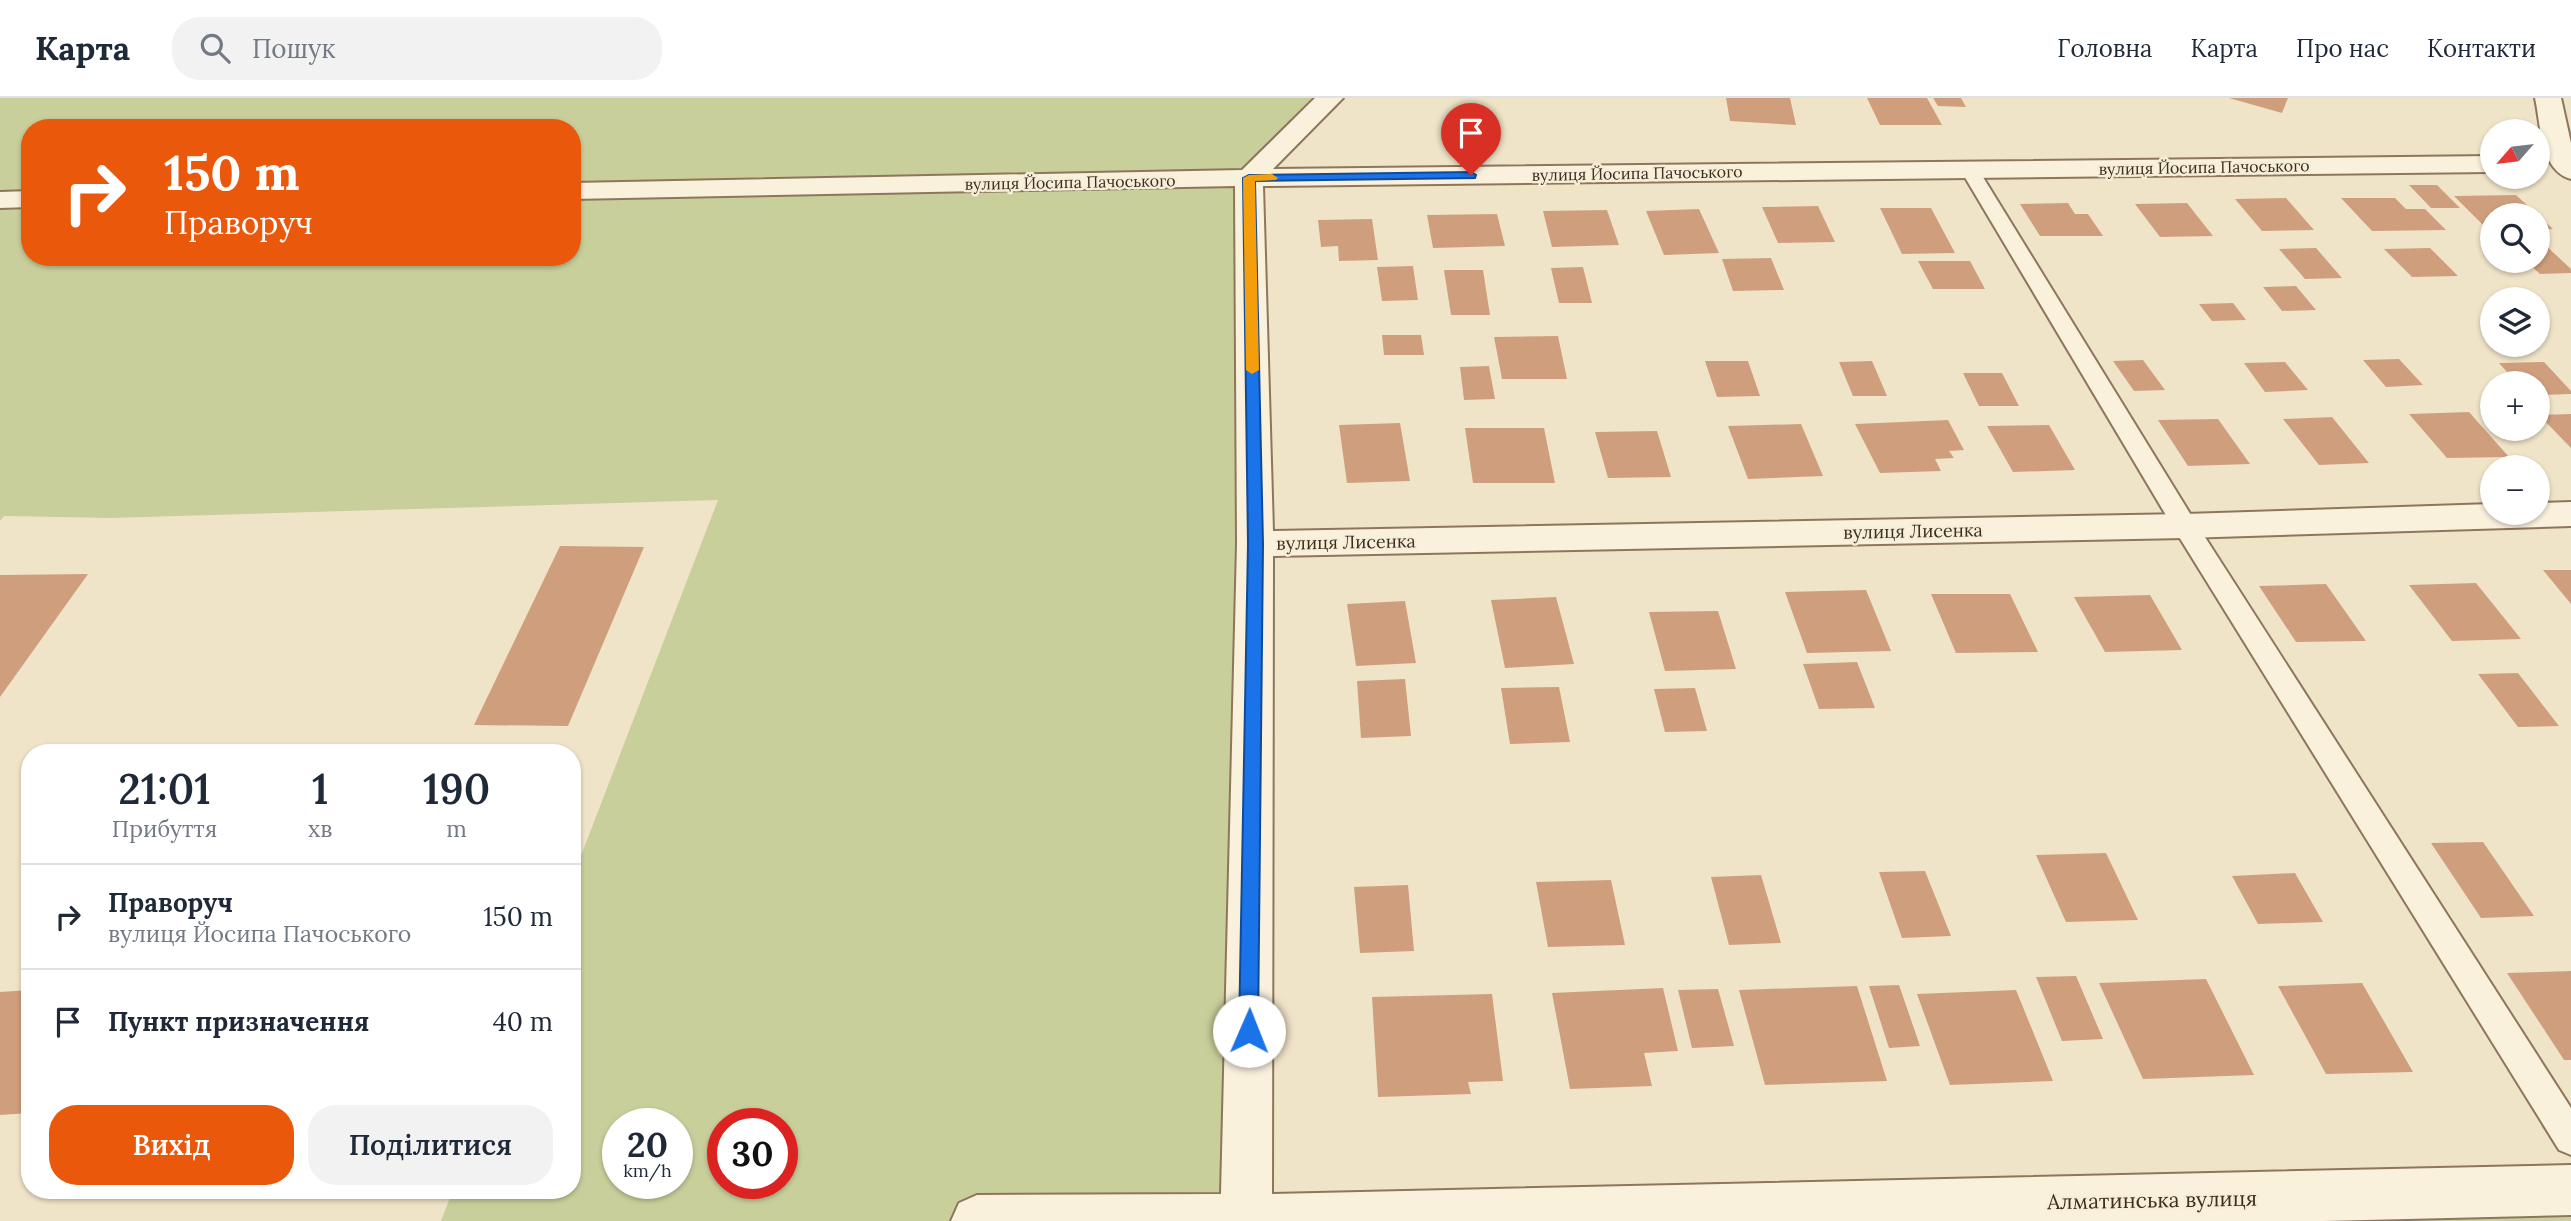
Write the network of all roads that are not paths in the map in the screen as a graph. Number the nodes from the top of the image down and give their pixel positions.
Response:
1 (1330, 98) edge
2 (2548, 98) edge
3 (2480, 164) edge
4 (2560, 165) edge
5 (1969, 169) junction
6 (1249, 178) junction
7 (581, 191) edge
8 (21, 199) edge
9 (0, 200) edge
10 (2571, 514) edge
11 (2185, 526) junction
12 (1255, 544) junction
13 (2571, 1138) edge
14 (2571, 1190) edge
15 (1246, 1220) edge
16 (977, 1221) edge

1 - 6 street
2 - 4 street
3 - 5 street, вулиця Йосипа Пачоського
5 - 6 street, вулиця Йосипа Пачоського
5 - 11 lane
6 - 7 street, вулиця Йосипа Пачоського
6 - 12 street
8 - 9 street
10 - 11 street, вулиця Лисенка
11 - 12 street, вулиця Лисенка
11 - 13 lane
12 - 15 street
14 - 15 street, Алматинська вулиця
15 - 16 street, Алматинська вулиця

